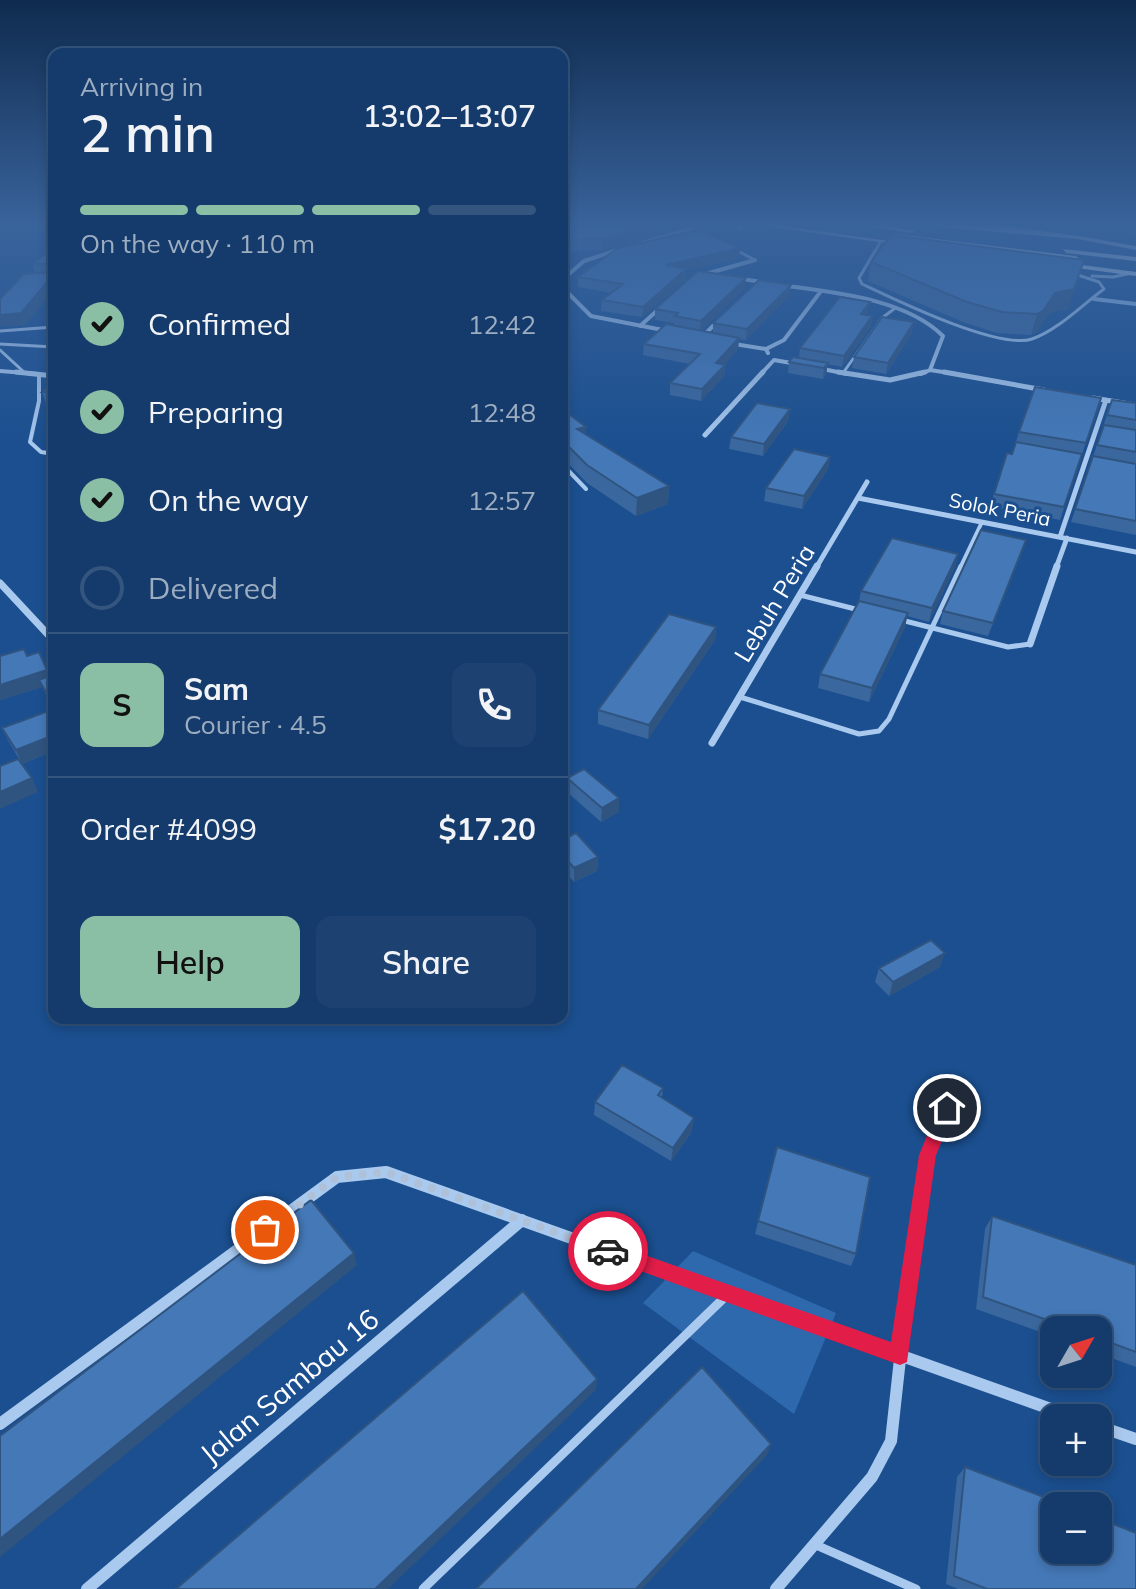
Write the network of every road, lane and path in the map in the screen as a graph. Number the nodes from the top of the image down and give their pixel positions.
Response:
1 (575, 300) edge
2 (814, 300) edge
3 (871, 300) edge
4 (900, 300) edge
5 (1088, 300) edge
6 (662, 307) edge
7 (894, 309) junction
8 (723, 316) edge
9 (640, 326) junction
10 (48, 327) edge
11 (0, 331) edge
12 (671, 332) edge
13 (686, 335) edge
14 (701, 338) junction
15 (0, 347) edge
16 (48, 347) edge
17 (766, 349) junction
18 (774, 360) junction
19 (801, 365) edge
20 (815, 368) edge
21 (930, 370) junction
22 (0, 371) edge
23 (25, 373) junction
24 (843, 373) junction
25 (39, 375) junction
26 (48, 376) edge
27 (1047, 390) edge
28 (1091, 398) edge
29 (1106, 400) junction
30 (1136, 405) edge
31 (1095, 431) junction
32 (1109, 433) edge
33 (705, 435) dead end
34 (48, 454) edge
35 (1070, 459) edge
36 (1085, 462) junction
37 (1098, 464) edge
38 (568, 470) edge
39 (867, 482) dead end
40 (586, 489) dead end
41 (858, 498) junction
42 (982, 522) junction
43 (1064, 538) junction
44 (1136, 552) edge
45 (0, 583) edge
46 (800, 595) junction
47 (873, 613) edge
48 (888, 617) edge
49 (932, 628) junction
50 (48, 635) edge
51 (1030, 644) joint
52 (740, 697) junction
53 (712, 743) dead end
54 (957, 1084) dead end
55 (522, 1220) junction
56 (728, 1294) junction
57 (900, 1355) junction
58 (1040, 1405) edge
59 (0, 1424) edge
60 (1112, 1431) edge
61 (1136, 1439) edge
62 (816, 1545) junction
63 (87, 1589) edge
64 (423, 1589) edge
65 (776, 1589) edge
66 (916, 1589) edge

1 - 9 street
2 - 17 street
3 - 7 street
4 - 5 lane
6 - 9 street
7 - 21 street
7 - 24 lane
8 - 14 street
9 - 12 street
10 - 11 lane
13 - 14 street
14 - 17 street
15 - 16 lane
15 - 23 lane
17 - 18 street
18 - 19 street
18 - 33 street
20 - 24 street
21 - 24 street
21 - 27 street
22 - 23 street
23 - 25 street
25 - 26 street
25 - 34 lane
28 - 29 street
29 - 30 street
29 - 31 street
31 - 32 lane
31 - 36 street
35 - 36 street
36 - 37 street
36 - 43 street
38 - 40 lane
39 - 41 street, Lebuh Peria
41 - 42 street, Solok Peria
41 - 46 street, Lebuh Peria
42 - 43 street, Solok Peria
42 - 49 lane
43 - 44 street, Solok Peria
43 - 51 street
45 - 50 street
46 - 47 lane
46 - 52 street, Lebuh Peria
48 - 49 lane
49 - 51 lane
49 - 52 lane
52 - 53 street, Lebuh Peria
54 - 57 street
55 - 56 street
55 - 59 street
55 - 63 street, Jalan Sambau 16
56 - 57 street
56 - 64 lane
57 - 58 street
57 - 62 street
60 - 61 street
62 - 65 street
62 - 66 lane

